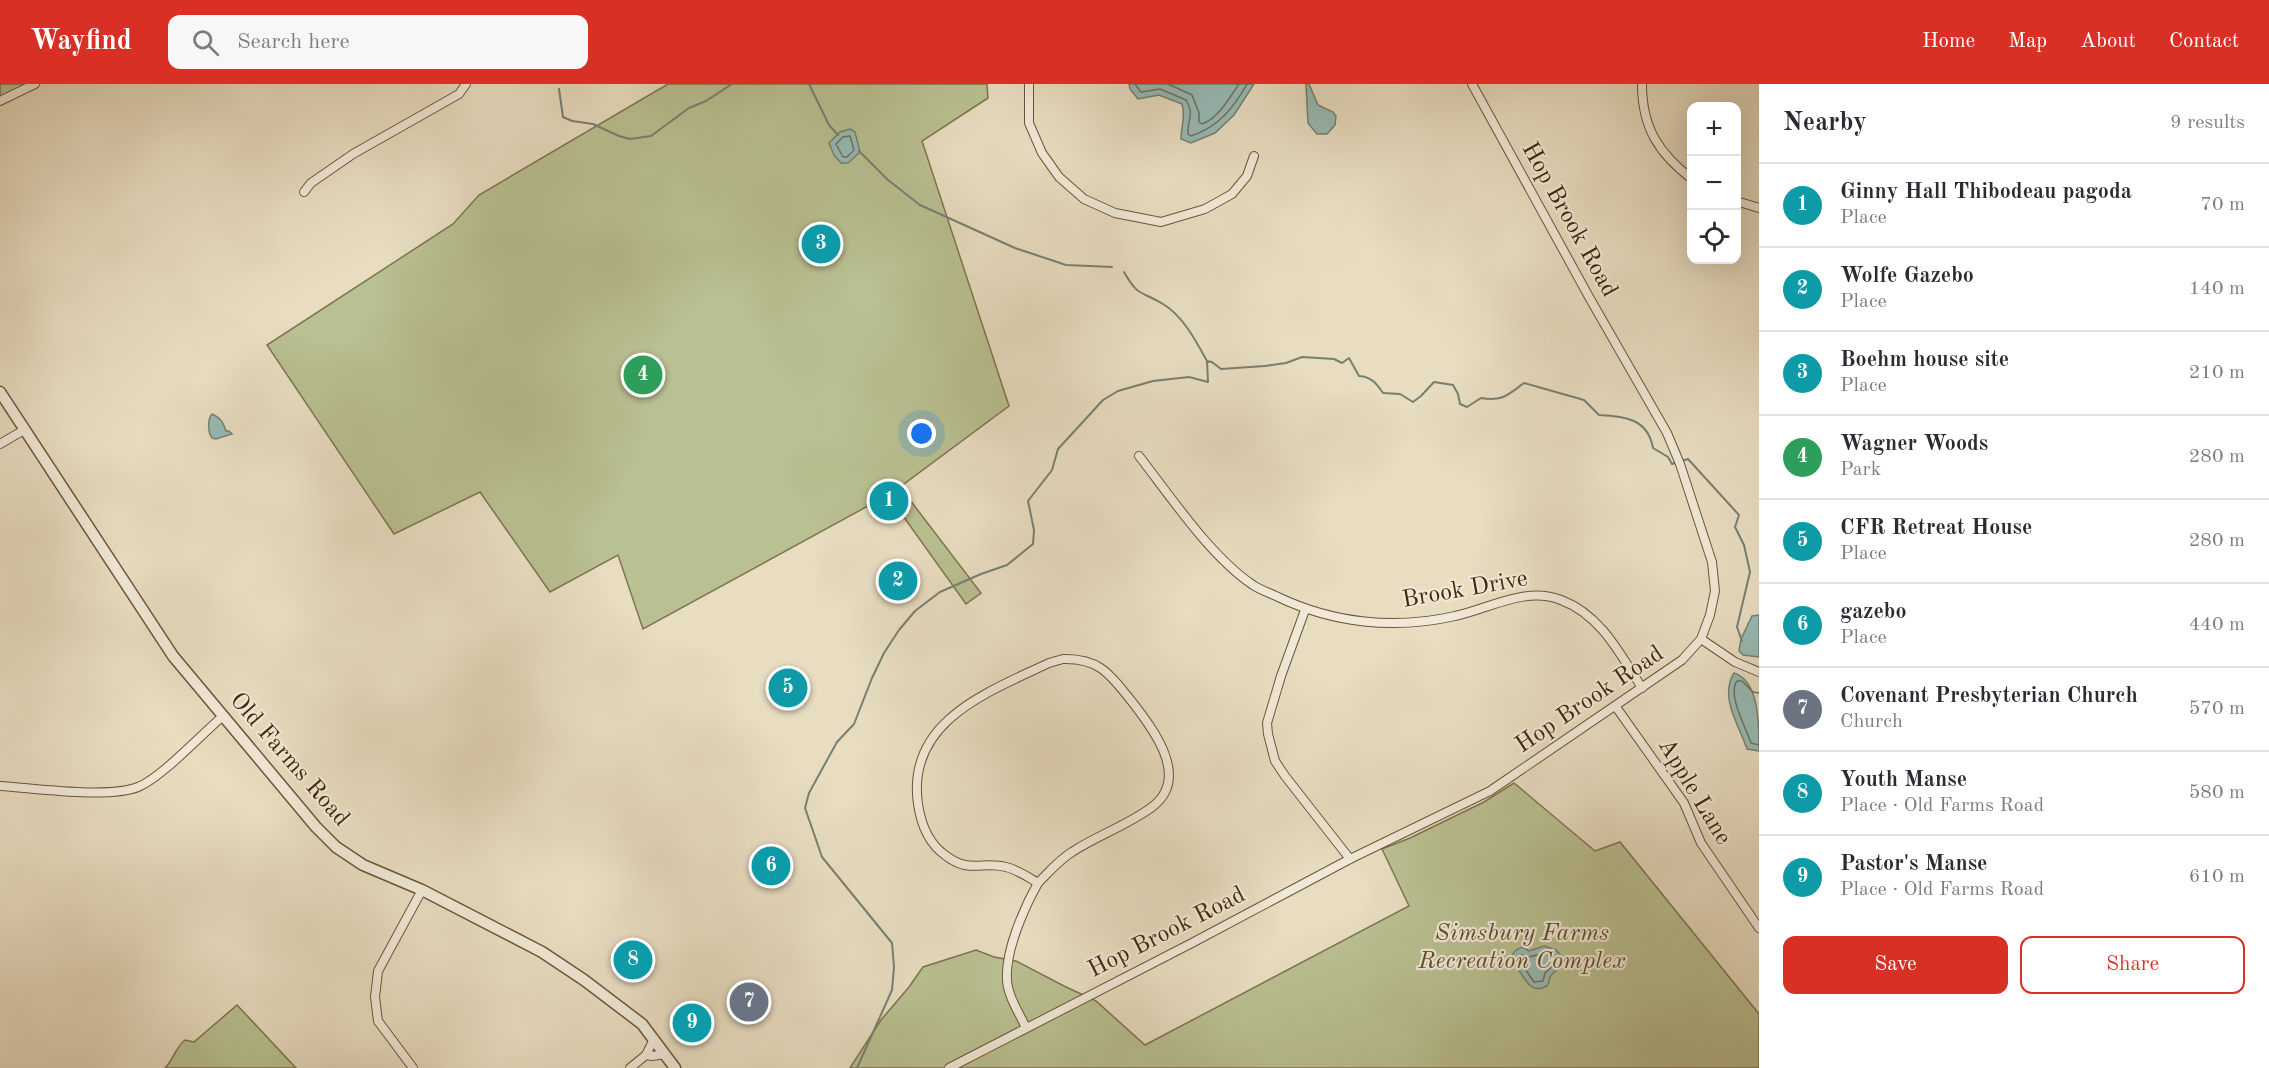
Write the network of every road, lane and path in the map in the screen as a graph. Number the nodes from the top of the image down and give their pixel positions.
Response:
1 (35, 84) edge
2 (466, 84) edge
3 (1029, 84) edge
4 (1472, 84) edge
5 (1642, 84) edge
6 (0, 101) edge
7 (1254, 156) dead end
8 (1687, 175) edge
9 (304, 192) dead end
10 (1741, 202) edge
11 (1759, 208) edge
12 (0, 392) edge
13 (24, 430) junction
14 (0, 444) edge
15 (1138, 456) dead end
16 (1305, 610) junction
17 (1701, 639) junction
18 (1759, 672) edge
19 (1642, 688) junction
20 (1616, 706) junction
21 (222, 716) junction
22 (0, 786) edge
23 (1350, 859) junction
24 (1038, 883) junction
25 (422, 890) junction
26 (1759, 928) edge
27 (1026, 1028) junction
28 (654, 1039) junction
29 (665, 1054) junction
30 (646, 1055) junction
31 (413, 1068) edge
32 (630, 1068) edge
33 (675, 1068) edge
34 (949, 1068) edge

1 - 6 street
2 - 9 street
3 - 7 street
4 - 17 street, Hop Brook Road
5 - 8 street
10 - 11 street
12 - 13 street, Old Farms Road
13 - 14 street
13 - 21 street, Old Farms Road
15 - 16 street, Brook Drive
16 - 19 street, Brook Drive
16 - 23 street
17 - 18 street
17 - 19 street, Hop Brook Road
19 - 20 street, Hop Brook Road
20 - 23 street, Hop Brook Road
20 - 26 street, Apple Lane
21 - 22 street
21 - 25 street, Old Farms Road
23 - 27 street, Hop Brook Road
24 - 24 street
24 - 27 street
25 - 28 street, Old Farms Road
25 - 31 street
27 - 34 street, Hop Brook Road
28 - 29 street, Old Farms Road
28 - 30 street
29 - 30 street
29 - 33 street, Old Farms Road
30 - 32 street

